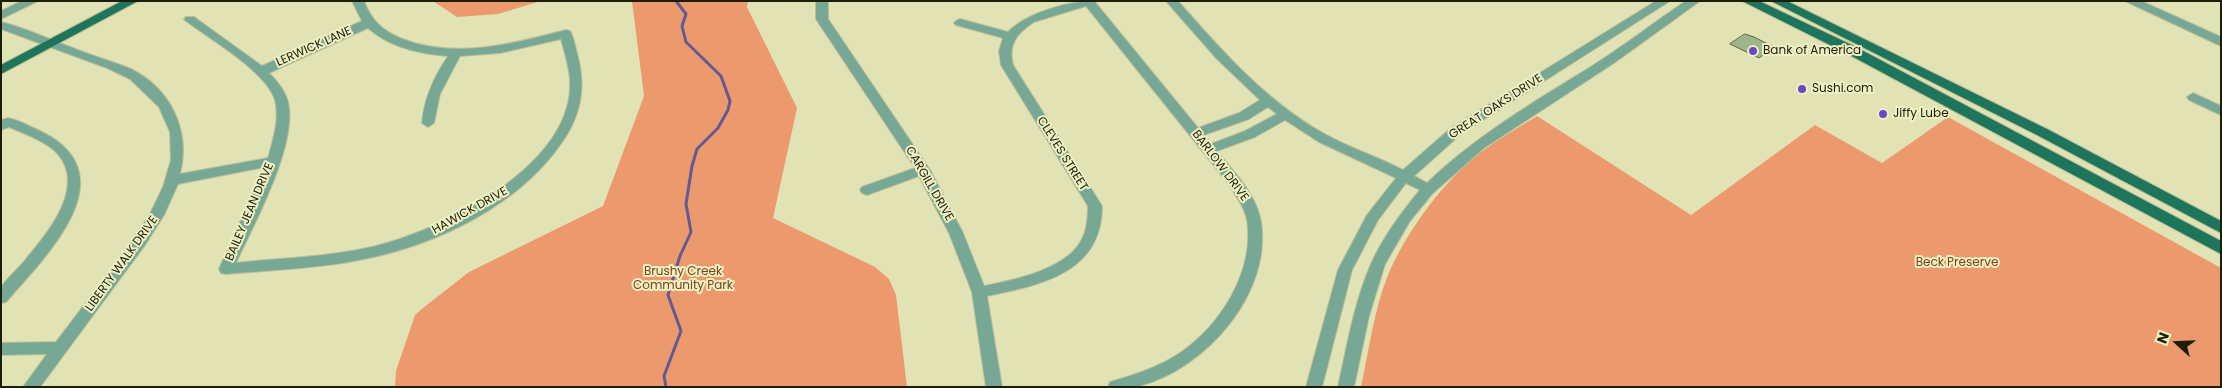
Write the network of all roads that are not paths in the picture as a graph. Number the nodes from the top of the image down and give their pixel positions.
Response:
1 (32, 1) edge
2 (112, 1) edge
3 (132, 1) edge
4 (358, 1) edge
5 (822, 1) edge
6 (1172, 1) edge
7 (1664, 1) edge
8 (1694, 1) edge
9 (1748, 1) edge
10 (1778, 1) edge
11 (2131, 1) edge
12 (1088, 2) edge
13 (1, 16) edge
14 (190, 19) dead end
15 (368, 23) junction
16 (960, 23) dead end
17 (1, 25) edge
18 (1010, 36) junction
19 (43, 41) junction
20 (2221, 42) edge
21 (456, 53) junction
22 (1, 58) edge
23 (1, 70) edge
24 (260, 72) junction
25 (2193, 97) dead end
26 (1943, 99) junction
27 (1268, 101) junction
28 (2221, 111) edge
29 (1285, 114) junction
30 (428, 123) dead end
31 (5, 124) edge
32 (1196, 133) junction
33 (1209, 149) junction
34 (272, 161) junction
35 (922, 170) junction
36 (1404, 176) junction
37 (174, 180) junction
38 (1428, 189) junction
39 (867, 190) dead end
40 (2216, 226) edge
41 (2213, 240) edge
42 (2221, 248) edge
43 (226, 269) joint
44 (979, 292) junction
45 (1, 298) edge
46 (60, 348) junction
47 (1, 349) edge
48 (31, 387) edge
49 (994, 387) edge
50 (1116, 387) edge
51 (1314, 387) edge
52 (1346, 387) edge

1 - 13 street
2 - 19 main road
3 - 19 main road
4 - 15 street
5 - 35 street, CARGILL DRIVE
6 - 27 street
7 - 36 street, GREAT OAKS DRIVE
8 - 38 street, GREAT OAKS DRIVE
9 - 26 main road
10 - 40 main road
11 - 20 street
12 - 18 street
12 - 32 street, BARLOW DRIVE
14 - 24 street, BAILEY JEAN DRIVE
15 - 21 street
15 - 24 street, LERWICK LANE
16 - 18 street
17 - 19 street, LIBERTY WALK DRIVE
18 - 44 street, CLEVES STREET
19 - 22 main road
19 - 23 main road
19 - 37 street, LIBERTY WALK DRIVE
21 - 30 street
21 - 43 street, HAWICK DRIVE
24 - 34 street, BAILEY JEAN DRIVE
25 - 28 street
26 - 40 main road
26 - 41 main road
27 - 29 street
27 - 32 street
29 - 33 street
29 - 36 street
31 - 45 street
32 - 33 street, BARLOW DRIVE
33 - 50 street, BARLOW DRIVE
34 - 37 street
34 - 43 street, BAILEY JEAN DRIVE
35 - 39 street
35 - 44 street, CARGILL DRIVE
36 - 38 street
36 - 51 street, GREAT OAKS DRIVE
37 - 46 street, LIBERTY WALK DRIVE
38 - 52 street, GREAT OAKS DRIVE
41 - 42 main road
44 - 49 street, CARGILL DRIVE
46 - 47 street
46 - 48 street, LIBERTY WALK DRIVE

